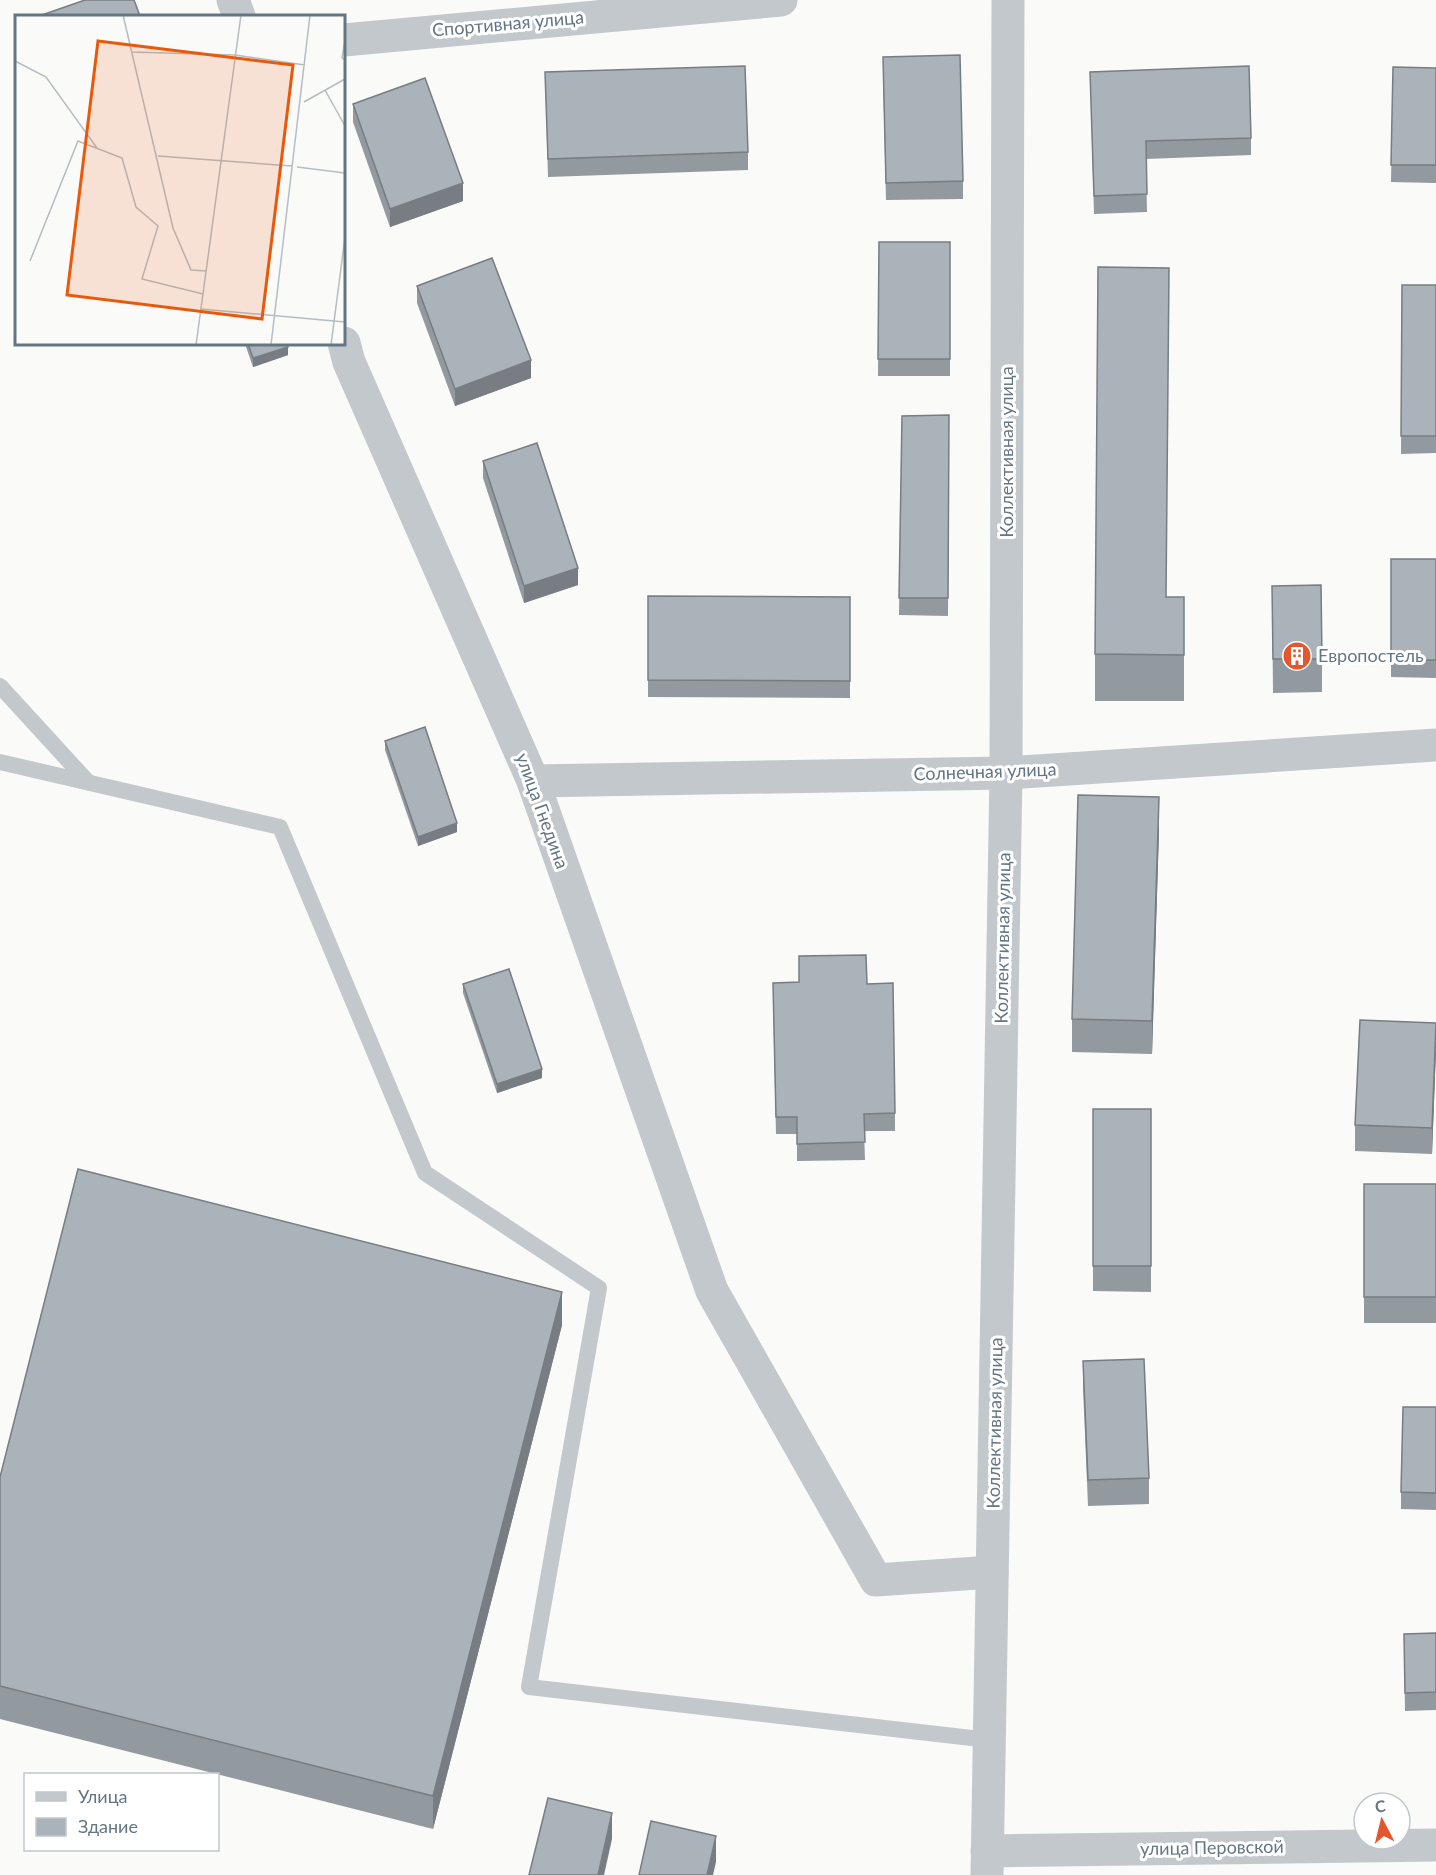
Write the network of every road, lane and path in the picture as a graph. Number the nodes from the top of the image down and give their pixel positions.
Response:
1 (233, 0) edge
2 (781, 0) edge
3 (1008, 0) edge
4 (239, 15) edge
5 (345, 40) edge
6 (345, 345) edge
7 (0, 686) edge
8 (1436, 745) edge
9 (0, 762) edge
10 (1006, 774) junction
11 (533, 781) junction
12 (88, 782) junction
13 (992, 1572) junction
14 (989, 1740) junction
15 (1436, 1845) edge
16 (987, 1863) edge

1 - 4 street
2 - 5 street, Спортивная улица
3 - 10 street, Коллективная улица
6 - 11 street, улица Гнедина
7 - 12 lane
8 - 10 street, Солнечная улица
9 - 12 lane
10 - 11 street, Солнечная улица
10 - 13 street, Коллективная улица
11 - 13 street, улица Гнедина
12 - 14 lane
13 - 14 street, Коллективная улица
14 - 16 street, Коллективная улица
15 - 16 street, улица Перовской

